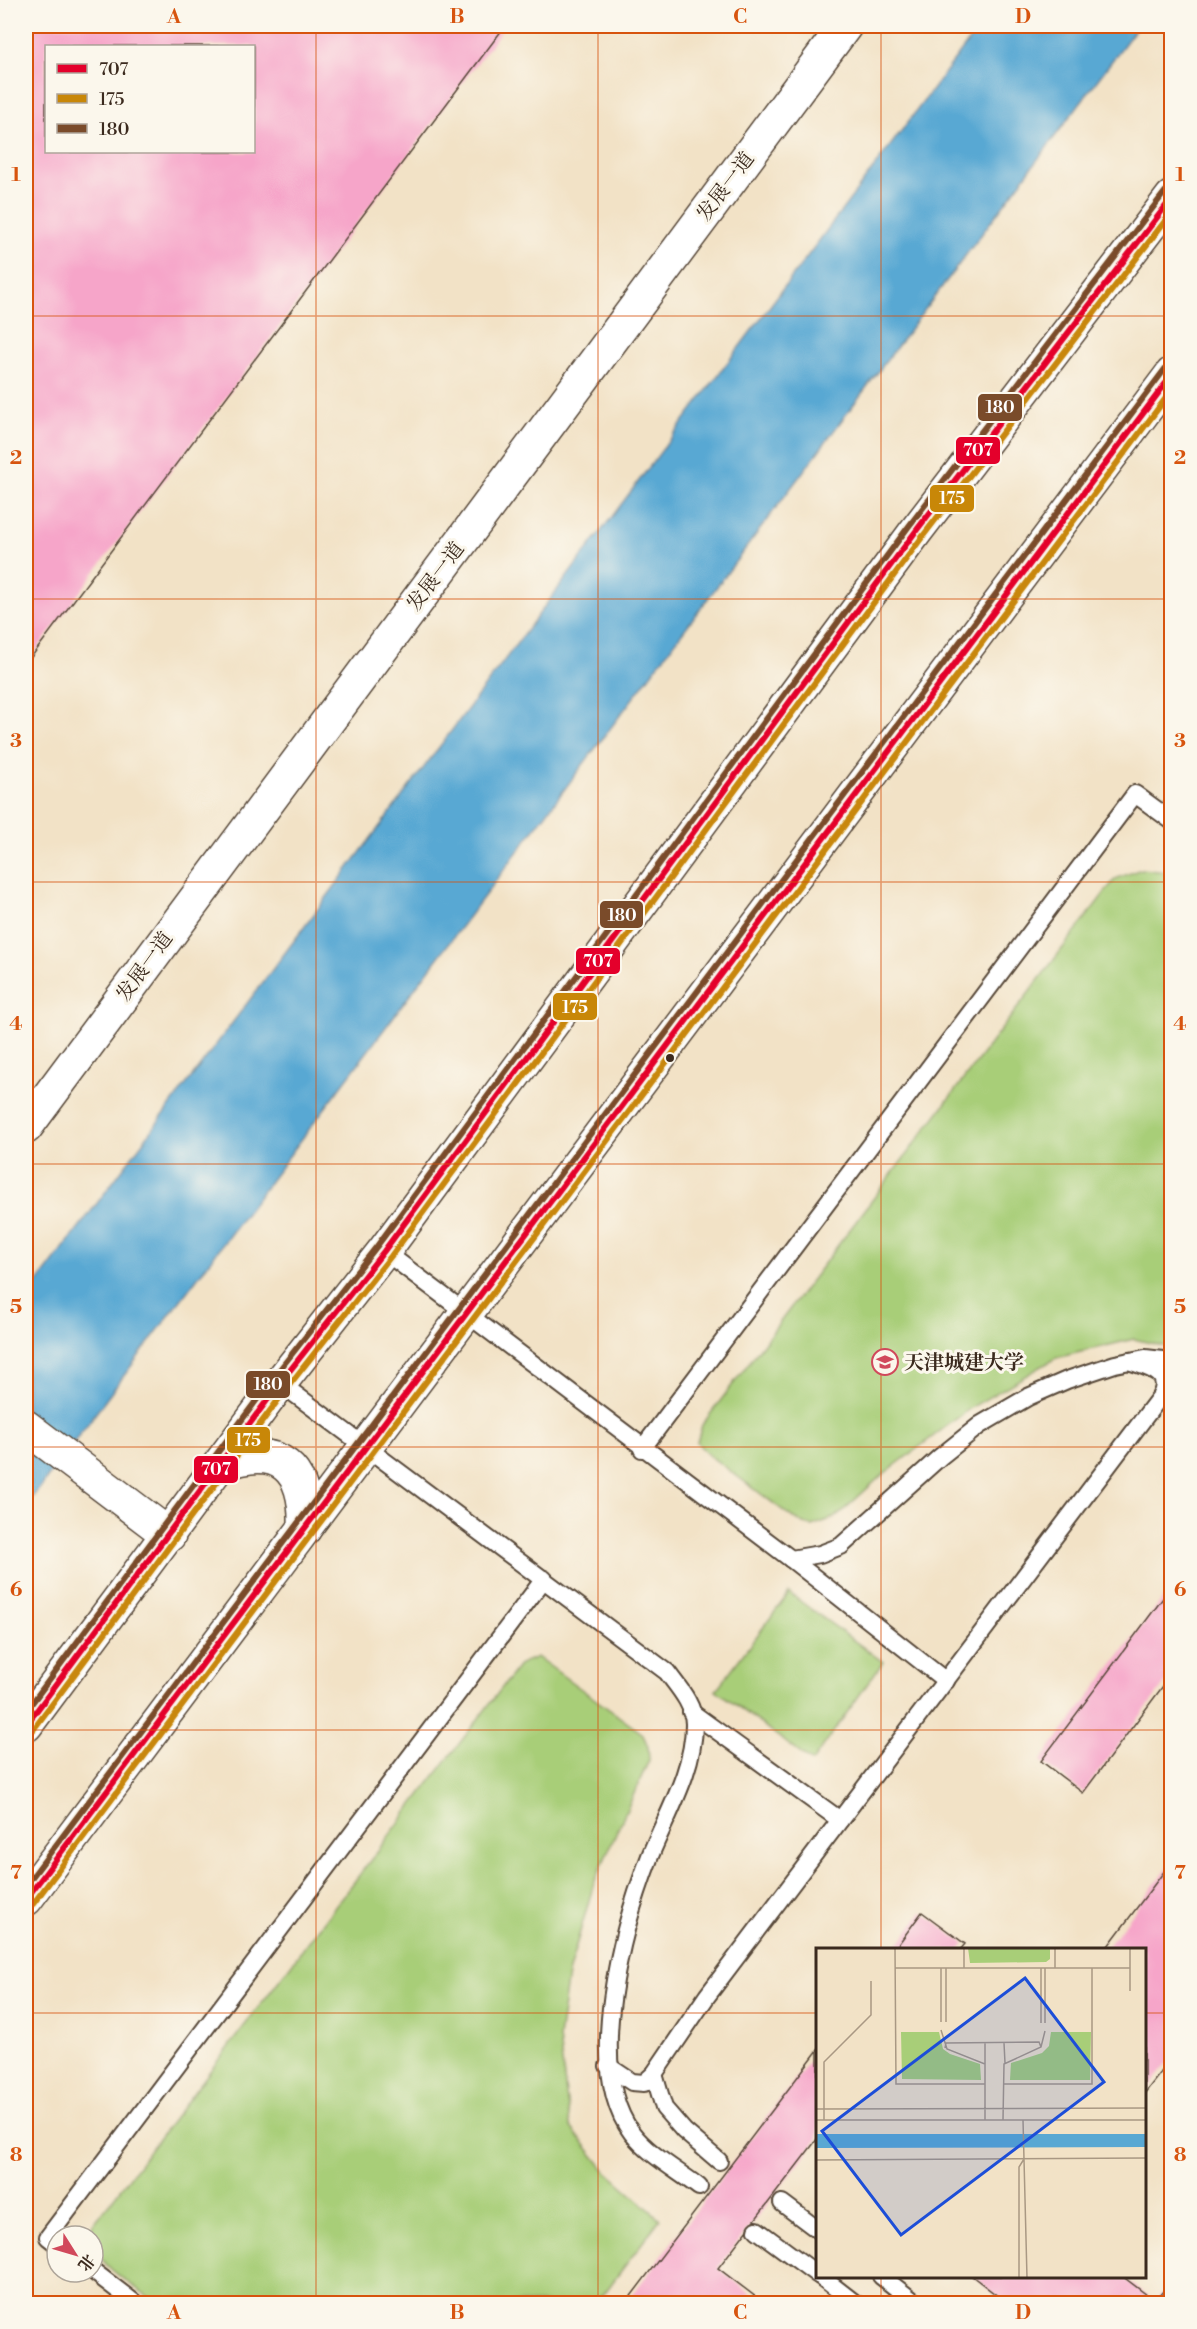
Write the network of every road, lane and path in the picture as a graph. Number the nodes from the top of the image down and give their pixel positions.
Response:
1 (844, 26) edge
2 (1172, 197) edge
3 (1172, 374) edge
4 (1172, 822) edge
5 (26, 1127) edge
6 (384, 1251) junction
7 (466, 1312) junction
8 (1172, 1360) edge
9 (1129, 1361) junction
10 (280, 1383) junction
11 (1166, 1401) edge
12 (26, 1427) edge
13 (365, 1448) junction
14 (642, 1449) junction
15 (222, 1465) junction
16 (305, 1528) junction
17 (168, 1535) junction
18 (790, 1559) junction
19 (544, 1579) junction
20 (946, 1680) junction
21 (691, 1712) junction
22 (26, 1725) edge
23 (840, 1820) junction
24 (26, 1899) edge
25 (608, 2066) junction
26 (654, 2074) junction
27 (719, 2161) dead end
28 (699, 2187) dead end
29 (782, 2203) dead end
30 (58, 2224) edge
31 (816, 2228) edge
32 (757, 2230) dead end
33 (816, 2274) edge
34 (822, 2278) edge
35 (881, 2278) edge
36 (105, 2280) edge
37 (136, 2304) edge
38 (856, 2304) edge
39 (917, 2304) edge

1 - 5 main road, 发展一道
2 - 6 main road
3 - 7 main road
4 - 14 lane
6 - 7 lane
6 - 10 main road
7 - 13 main road
7 - 14 lane
8 - 9 lane
9 - 11 lane
9 - 18 lane
10 - 13 lane
10 - 15 main road
11 - 20 lane
12 - 17 main road
13 - 16 main road
13 - 19 lane
14 - 18 lane
15 - 16 main road
15 - 17 main road
16 - 24 main road
17 - 22 main road
18 - 20 lane
19 - 21 lane
19 - 30 lane
20 - 23 lane
21 - 23 lane
21 - 25 lane
23 - 26 lane
25 - 26 lane
25 - 28 lane
26 - 27 lane
29 - 31 lane
32 - 33 lane
34 - 38 lane
35 - 39 lane
36 - 37 lane

